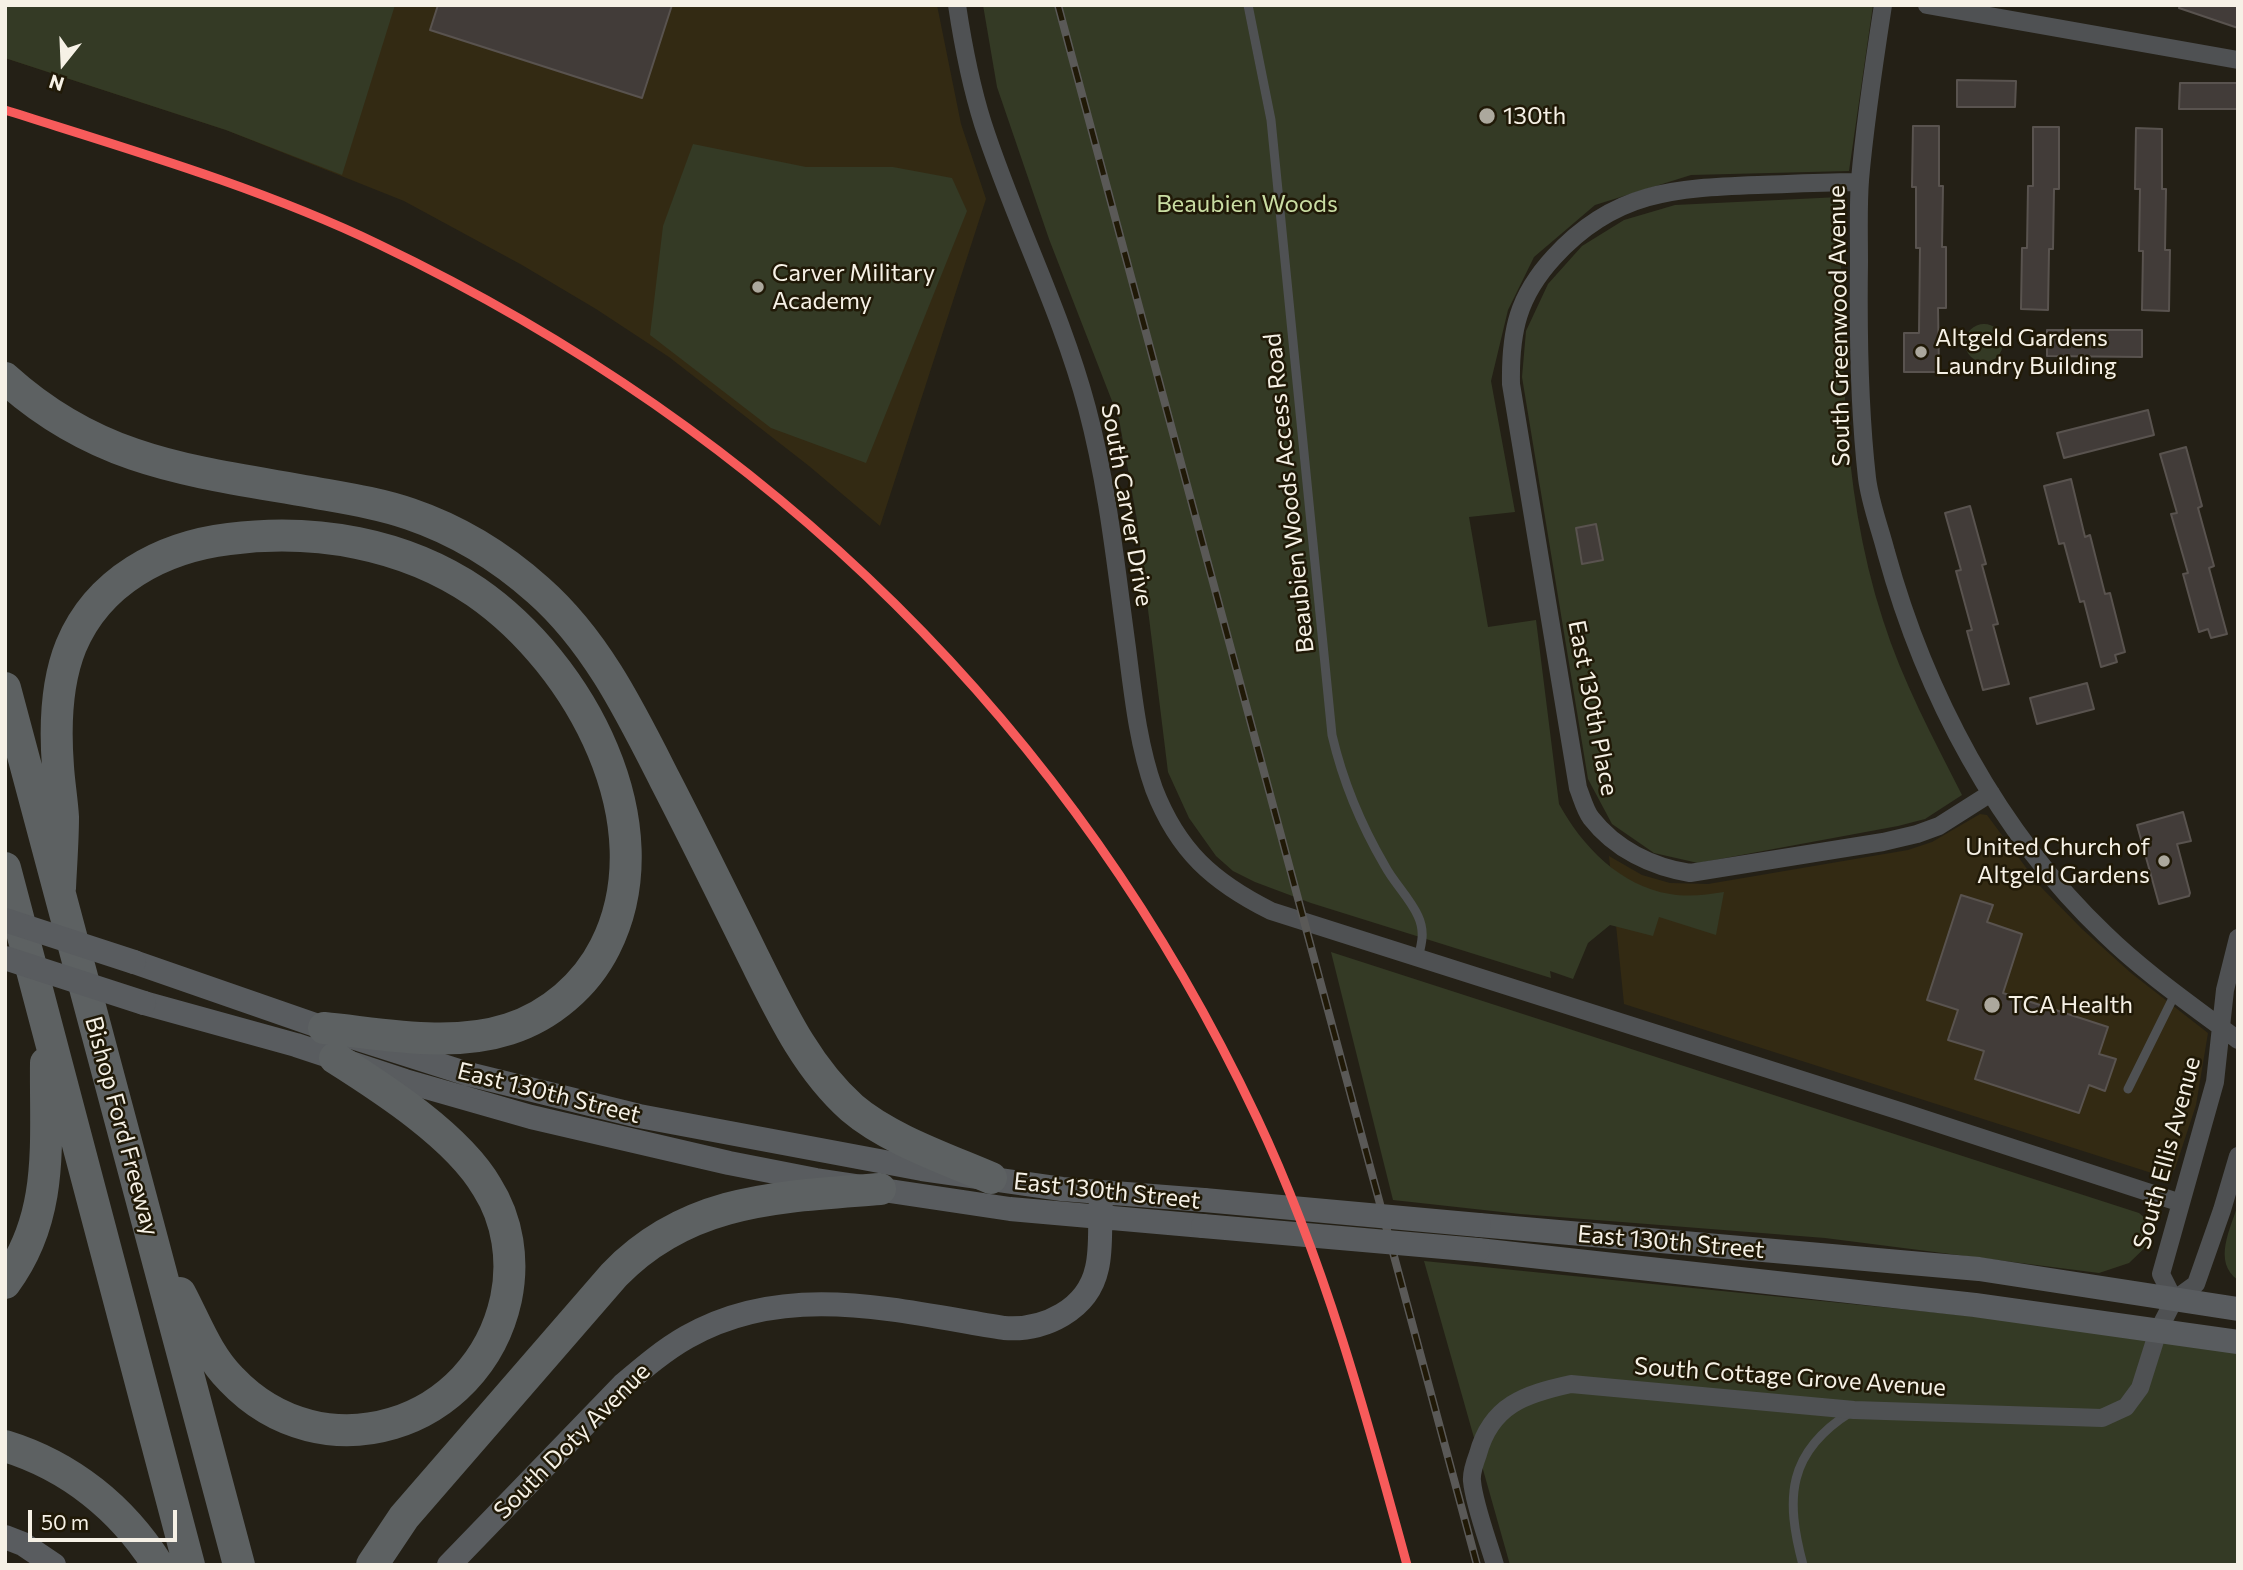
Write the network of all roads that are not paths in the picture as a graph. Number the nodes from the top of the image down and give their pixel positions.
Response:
1 (957, 5) edge
2 (1248, 5) edge
3 (1883, 5) edge
4 (1927, 5) edge
5 (2238, 60) edge
6 (1860, 181) junction
7 (5, 378) edge
8 (5, 688) edge
9 (1991, 793) junction
10 (5, 868) edge
11 (60, 888) junction
12 (5, 920) edge
13 (2238, 939) edge
14 (5, 958) edge
15 (1418, 958) junction
16 (2176, 992) junction
17 (46, 1024) junction
18 (324, 1028) junction
19 (2222, 1028) junction
20 (2238, 1040) edge
21 (335, 1058) junction
22 (2128, 1089) dead end
23 (2238, 1156) edge
24 (991, 1178) junction
25 (880, 1189) junction
26 (1101, 1191) junction
27 (2181, 1203) junction
28 (1100, 1217) junction
29 (149, 1231) junction
30 (5, 1283) edge
31 (2174, 1300) junction
32 (2238, 1309) edge
33 (2158, 1331) junction
34 (2238, 1342) edge
35 (1854, 1410) junction
36 (5, 1446) edge
37 (5, 1536) edge
38 (54, 1565) edge
39 (158, 1565) edge
40 (189, 1565) edge
41 (239, 1565) edge
42 (372, 1565) edge
43 (449, 1565) edge
44 (1495, 1565) edge
45 (1802, 1565) edge

1 - 15 street, South Carver Drive
2 - 15 lane, Beaubien Woods Access Road
3 - 6 street, South Greenwood Avenue
4 - 5 street
6 - 9 street, South Greenwood Avenue
6 - 9 street, East 130th Place
7 - 24 highway
8 - 11 highway, Bishop Ford Freeway
9 - 16 street, South Greenwood Avenue
10 - 17 highway, Bishop Ford Freeway
11 - 18 highway
11 - 29 highway, Bishop Ford Freeway
12 - 18 main road, East 130th Street, bridge
13 - 19 street, South Ellis Avenue
14 - 21 main road, East 130th Street, bridge
15 - 27 street
16 - 19 street, South Greenwood Avenue
16 - 22 lane
17 - 30 highway
17 - 40 highway, Bishop Ford Freeway
18 - 24 main road, East 130th Street
19 - 20 street
19 - 27 street, South Ellis Avenue
21 - 25 main road, East 130th Street
21 - 29 highway
23 - 31 street
24 - 26 main road, East 130th Street
25 - 28 main road, East 130th Street
25 - 42 highway
26 - 28 main road, South Doty Avenue
26 - 31 main road, East 130th Street, bridge
27 - 31 street, South Ellis Avenue
28 - 33 main road, East 130th Street, bridge
28 - 43 main road, South Doty Avenue
29 - 41 highway, Bishop Ford Freeway
31 - 32 main road, East 130th Street
31 - 33 street, South Cottage Grove Avenue
33 - 34 main road, East 130th Street
33 - 35 street, South Cottage Grove Avenue
35 - 44 street, South Cottage Grove Avenue
35 - 45 lane
36 - 39 highway
37 - 38 main road

